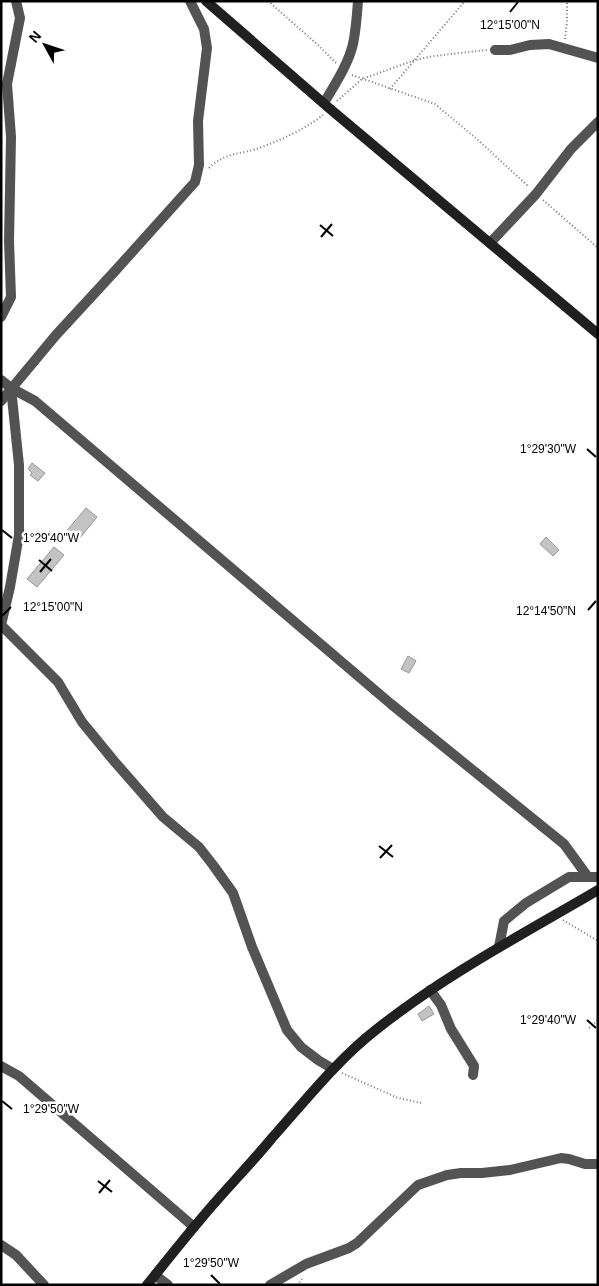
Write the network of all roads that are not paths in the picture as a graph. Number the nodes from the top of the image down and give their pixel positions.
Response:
1 (16, 1) edge
2 (190, 1) edge
3 (206, 1) edge
4 (358, 1) edge
5 (495, 50) road end
6 (598, 58) edge
7 (327, 106) junction
8 (598, 122) edge
9 (490, 243) junction
10 (1, 317) edge
11 (598, 334) edge
12 (1, 380) edge
13 (11, 388) junction
14 (1, 401) edge
15 (1, 625) edge
16 (593, 877) edge
17 (598, 890) edge
18 (499, 947) junction
19 (430, 990) junction
20 (1, 1066) edge
21 (333, 1069) junction
22 (473, 1075) dead end
23 (598, 1164) edge
24 (194, 1227) junction
25 (1, 1245) edge
26 (155, 1275) junction
27 (44, 1285) edge
28 (147, 1285) edge
29 (168, 1285) edge
30 (270, 1285) edge

1 - 10 street
2 - 13 street
3 - 7 street
4 - 7 street
5 - 6 street
7 - 9 street
8 - 9 street
9 - 11 street
12 - 13 street
13 - 14 street
13 - 15 street
13 - 16 street
15 - 21 street
16 - 18 street
17 - 18 street
18 - 19 street
19 - 21 street
19 - 22 street
20 - 24 street
21 - 24 street
23 - 30 street
24 - 26 street
25 - 27 street
26 - 28 street
26 - 29 street

